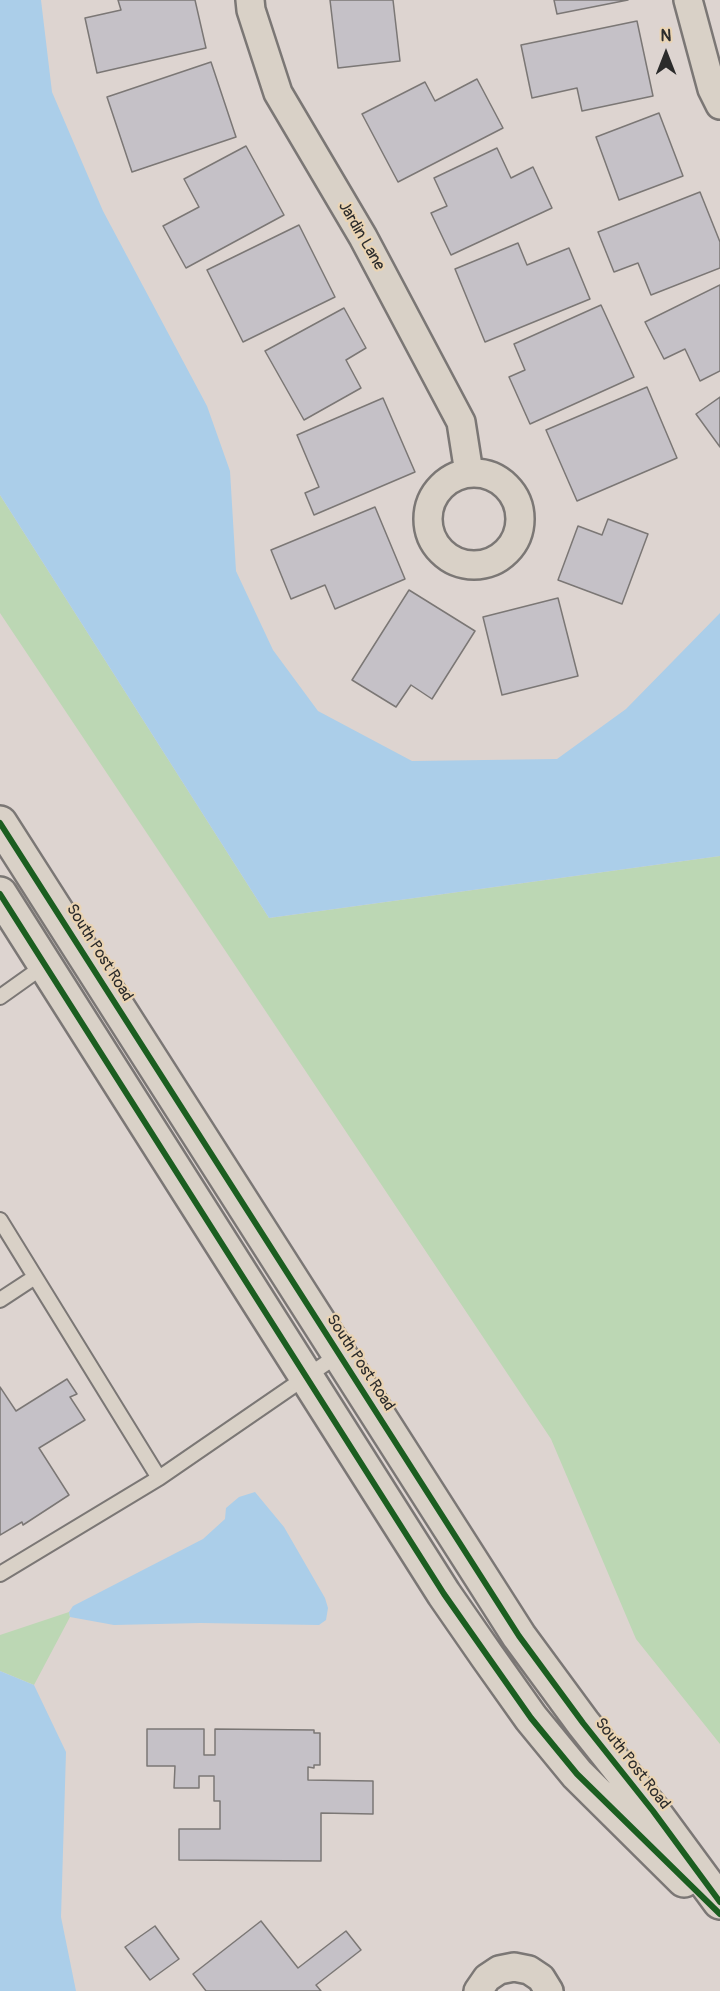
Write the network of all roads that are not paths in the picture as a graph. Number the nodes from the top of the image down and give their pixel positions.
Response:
1 (250, 0) edge
2 (688, 0) edge
3 (720, 105) edge
4 (469, 473) dead end
5 (0, 823) edge
6 (0, 894) edge
7 (45, 964) junction
8 (0, 997) edge
9 (0, 1220) edge
10 (35, 1277) junction
11 (0, 1300) edge
12 (338, 1355) junction
13 (306, 1376) junction
14 (159, 1478) junction
15 (0, 1574) edge
16 (720, 1902) edge
17 (720, 1914) edge
18 (478, 1991) edge
19 (549, 1991) edge

1 - 4 street, Jardin Lane
2 - 3 street
5 - 12 street, South Post Road
6 - 7 street
7 - 8 lane
7 - 13 street
9 - 10 lane
10 - 11 lane
10 - 14 lane
12 - 13 lane
12 - 16 street, South Post Road
13 - 14 lane
13 - 17 street
14 - 15 lane
18 - 19 street

